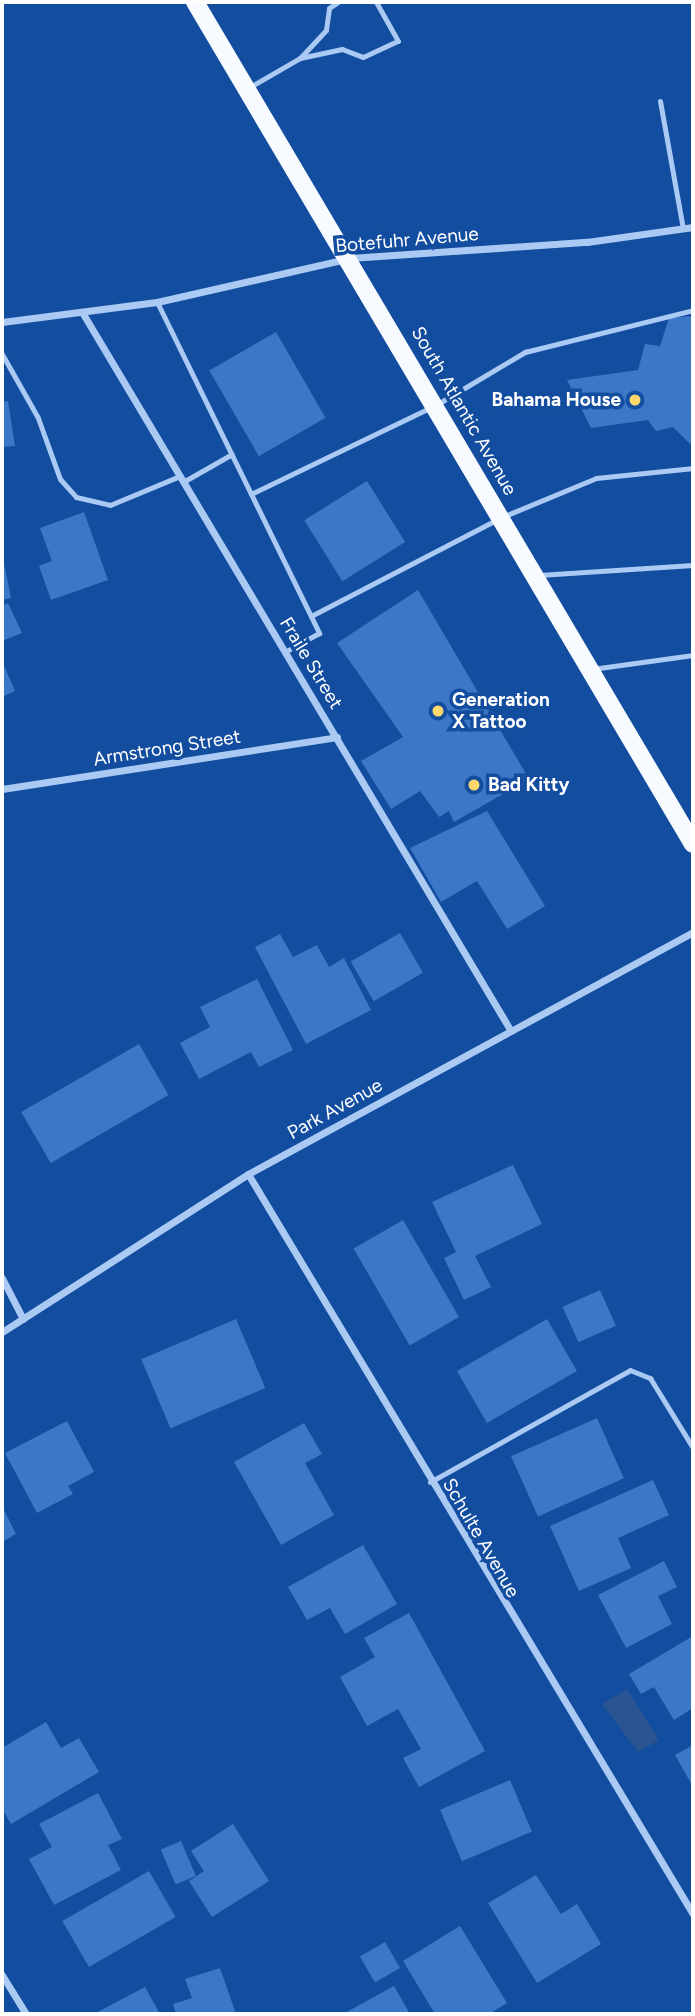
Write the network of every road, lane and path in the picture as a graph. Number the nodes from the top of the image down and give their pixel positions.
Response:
1 (195, 2) edge
2 (338, 2) edge
3 (376, 2) edge
4 (300, 58) junction
5 (248, 89) junction
6 (660, 101) dead end
7 (693, 227) edge
8 (683, 229) junction
9 (350, 258) junction
10 (157, 303) junction
11 (693, 310) edge
12 (82, 312) junction
13 (2, 321) edge
14 (2, 354) edge
15 (436, 405) junction
16 (232, 454) junction
17 (693, 468) edge
18 (182, 479) junction
19 (251, 494) junction
20 (502, 517) junction
21 (693, 565) edge
22 (537, 576) junction
23 (311, 616) junction
24 (285, 652) junction
25 (693, 655) edge
26 (592, 669) junction
27 (337, 737) junction
28 (2, 789) edge
29 (692, 841) edge
30 (693, 932) edge
31 (511, 1031) junction
32 (248, 1174) junction
33 (2, 1278) edge
34 (23, 1319) junction
35 (2, 1332) edge
36 (693, 1448) edge
37 (430, 1482) junction
38 (693, 1914) edge
39 (2, 1975) edge
40 (26, 2014) edge

1 - 5 main road, South Atlantic Avenue
2 - 4 lane
3 - 4 lane
4 - 5 lane
5 - 9 main road, South Atlantic Avenue
6 - 8 lane
7 - 8 street, Botefuhr Avenue
8 - 9 street, Botefuhr Avenue
9 - 10 street, Botefuhr Avenue
9 - 15 main road, South Atlantic Avenue
10 - 12 street, Botefuhr Avenue
10 - 16 lane
11 - 15 lane
12 - 13 street, Botefuhr Avenue
12 - 18 street, Fraile Street
14 - 18 lane
15 - 19 lane
15 - 20 main road, South Atlantic Avenue
16 - 18 lane
16 - 19 lane
17 - 20 lane
18 - 24 street, Fraile Street
19 - 23 lane
20 - 22 main road, South Atlantic Avenue
20 - 23 lane
21 - 22 lane
22 - 26 main road, South Atlantic Avenue
23 - 24 lane
24 - 27 street, Fraile Street
25 - 26 lane
26 - 29 main road, South Atlantic Avenue
27 - 28 street, Armstrong Street
27 - 31 street, Fraile Street
30 - 31 street, Park Avenue
31 - 32 street, Park Avenue
32 - 34 street, Park Avenue
32 - 37 street, Schulte Avenue
33 - 34 street
34 - 35 street, Park Avenue
36 - 37 lane
37 - 38 street, Schulte Avenue
39 - 40 street

